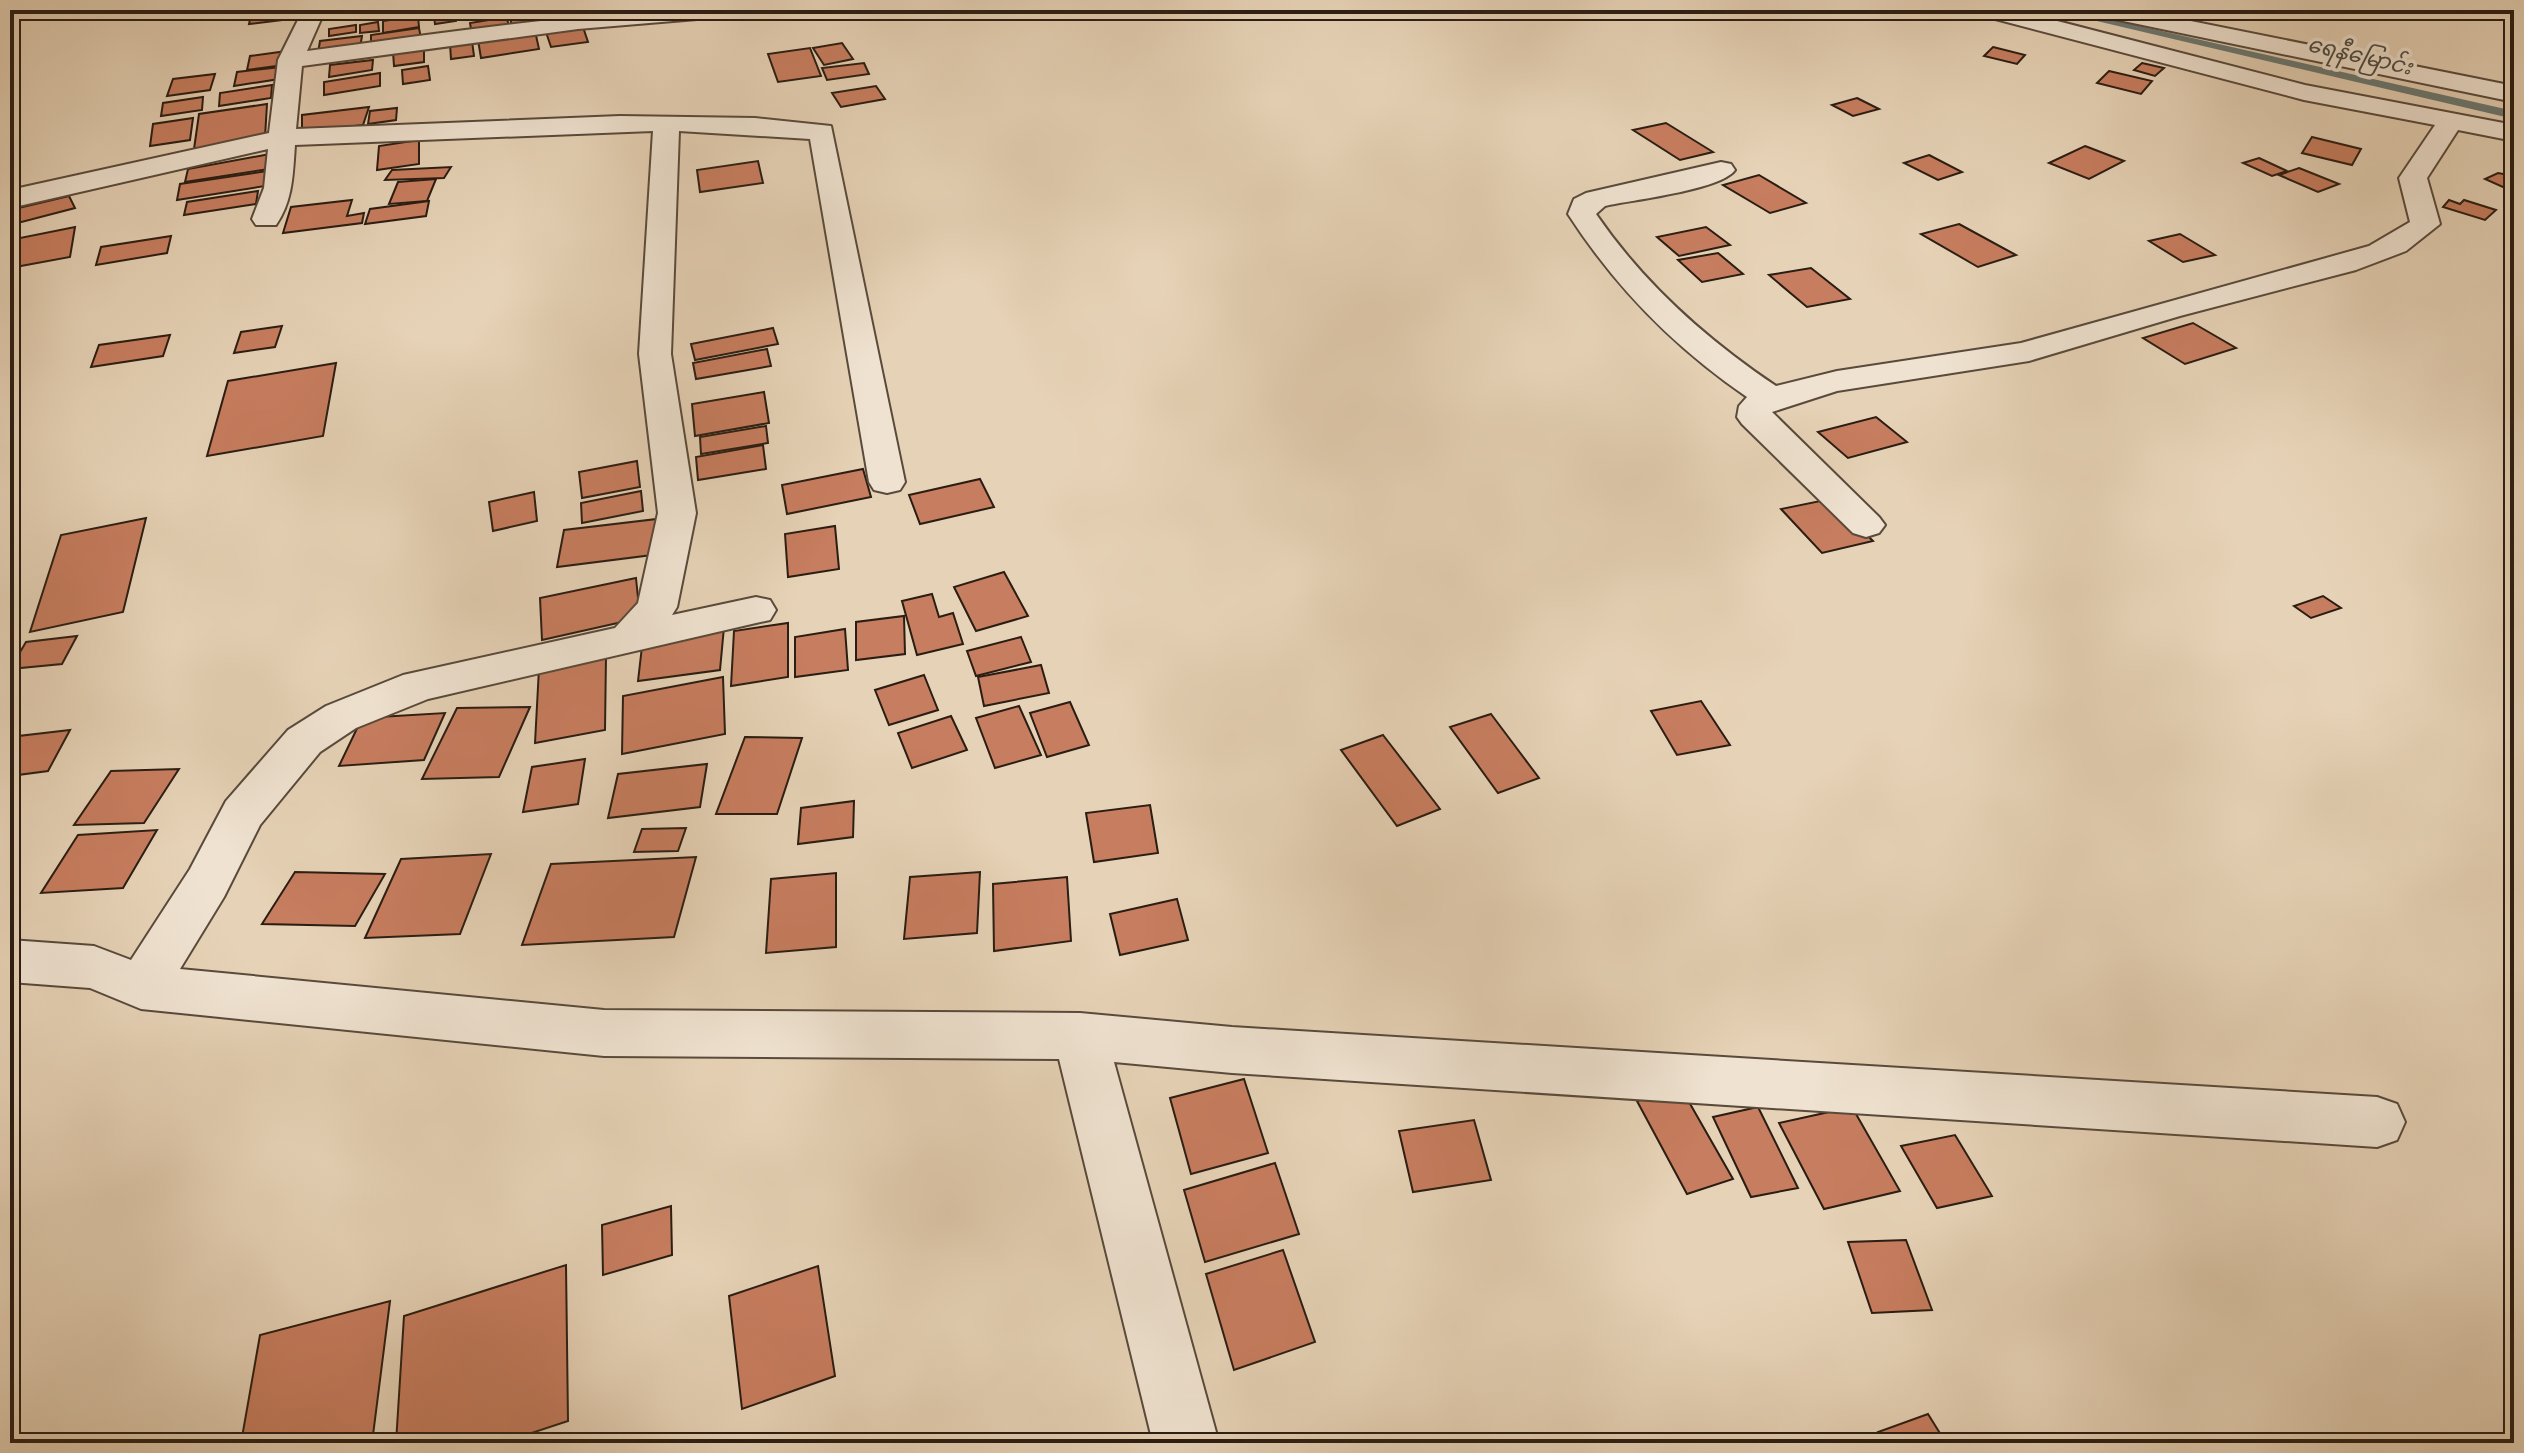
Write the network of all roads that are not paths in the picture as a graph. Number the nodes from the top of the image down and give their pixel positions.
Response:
1 (314, 10) edge
2 (721, 10) edge
3 (1988, 10) edge
4 (2104, 10) edge
5 (290, 60) junction
6 (2514, 94) edge
7 (2450, 122) junction
8 (666, 125) junction
9 (2514, 133) edge
10 (282, 138) junction
11 (1721, 170) dead end
12 (10, 199) edge
13 (266, 219) dead end
14 (1771, 398) junction
15 (887, 482) dead end
16 (1866, 525) dead end
17 (756, 610) dead end
18 (627, 640) junction
19 (10, 961) edge
20 (141, 987) junction
21 (1080, 1036) junction
22 (2377, 1122) dead end
23 (1186, 1443) edge

1 - 5 street
2 - 5 street
3 - 7 street
4 - 6 street
5 - 10 street
7 - 9 street
7 - 14 street
8 - 10 street
8 - 15 street
8 - 18 street
10 - 12 street
10 - 13 street
11 - 14 street
14 - 16 street
17 - 18 street
18 - 20 street
19 - 20 street
20 - 21 street
21 - 22 street
21 - 23 street

